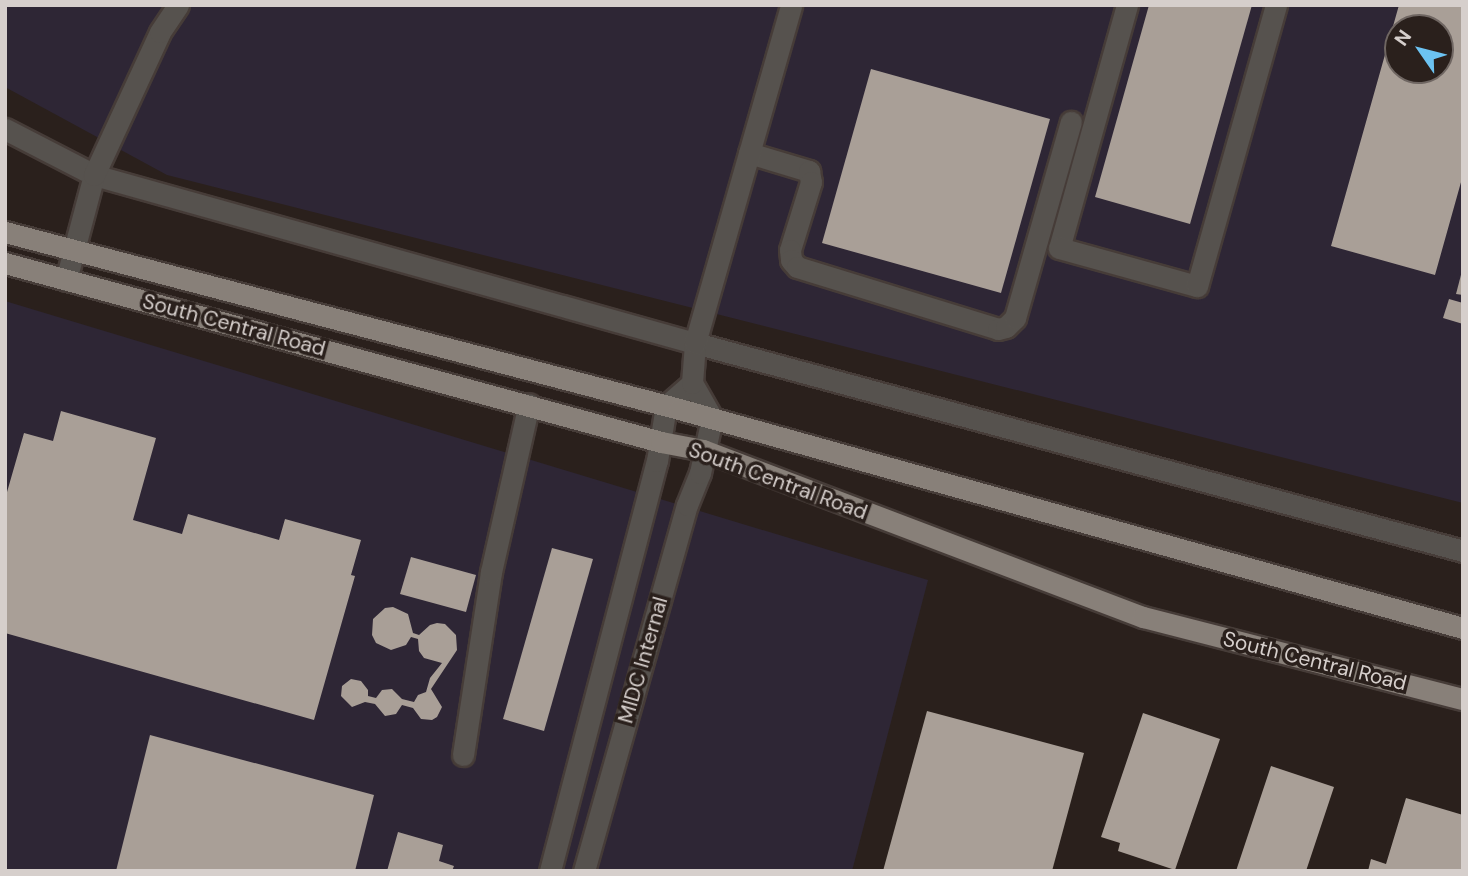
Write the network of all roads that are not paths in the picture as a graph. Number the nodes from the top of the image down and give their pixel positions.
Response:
1 (178, 5) edge
2 (791, 5) edge
3 (1127, 5) edge
4 (1276, 5) edge
5 (1071, 122) dead end
6 (5, 129) edge
7 (749, 153) junction
8 (94, 175) junction
9 (5, 232) edge
10 (72, 250) junction
11 (5, 263) edge
12 (66, 280) junction
13 (695, 343) junction
14 (692, 383) junction
15 (529, 404) junction
16 (666, 406) junction
17 (712, 418) junction
18 (661, 442) junction
19 (703, 450) junction
20 (1463, 551) edge
21 (1463, 628) edge
22 (1463, 699) edge
23 (463, 755) dead end
24 (550, 871) edge
25 (584, 871) edge

1 - 8 street
2 - 7 street
3 - 4 street
5 - 7 street
6 - 8 street
7 - 13 street
8 - 10 street
8 - 13 street
9 - 10 main road, South Central Road
10 - 12 street
10 - 16 main road, South Central Road
11 - 12 main road, South Central Road
12 - 15 main road, South Central Road
13 - 14 street
13 - 20 street
14 - 16 street
14 - 17 street
15 - 18 main road, South Central Road
15 - 23 street
16 - 17 main road, South Central Road
16 - 18 street
17 - 19 street, MIDC Internal
17 - 21 main road, South Central Road
18 - 19 main road, South Central Road
18 - 24 street
19 - 22 main road, South Central Road
19 - 25 street, MIDC Internal

